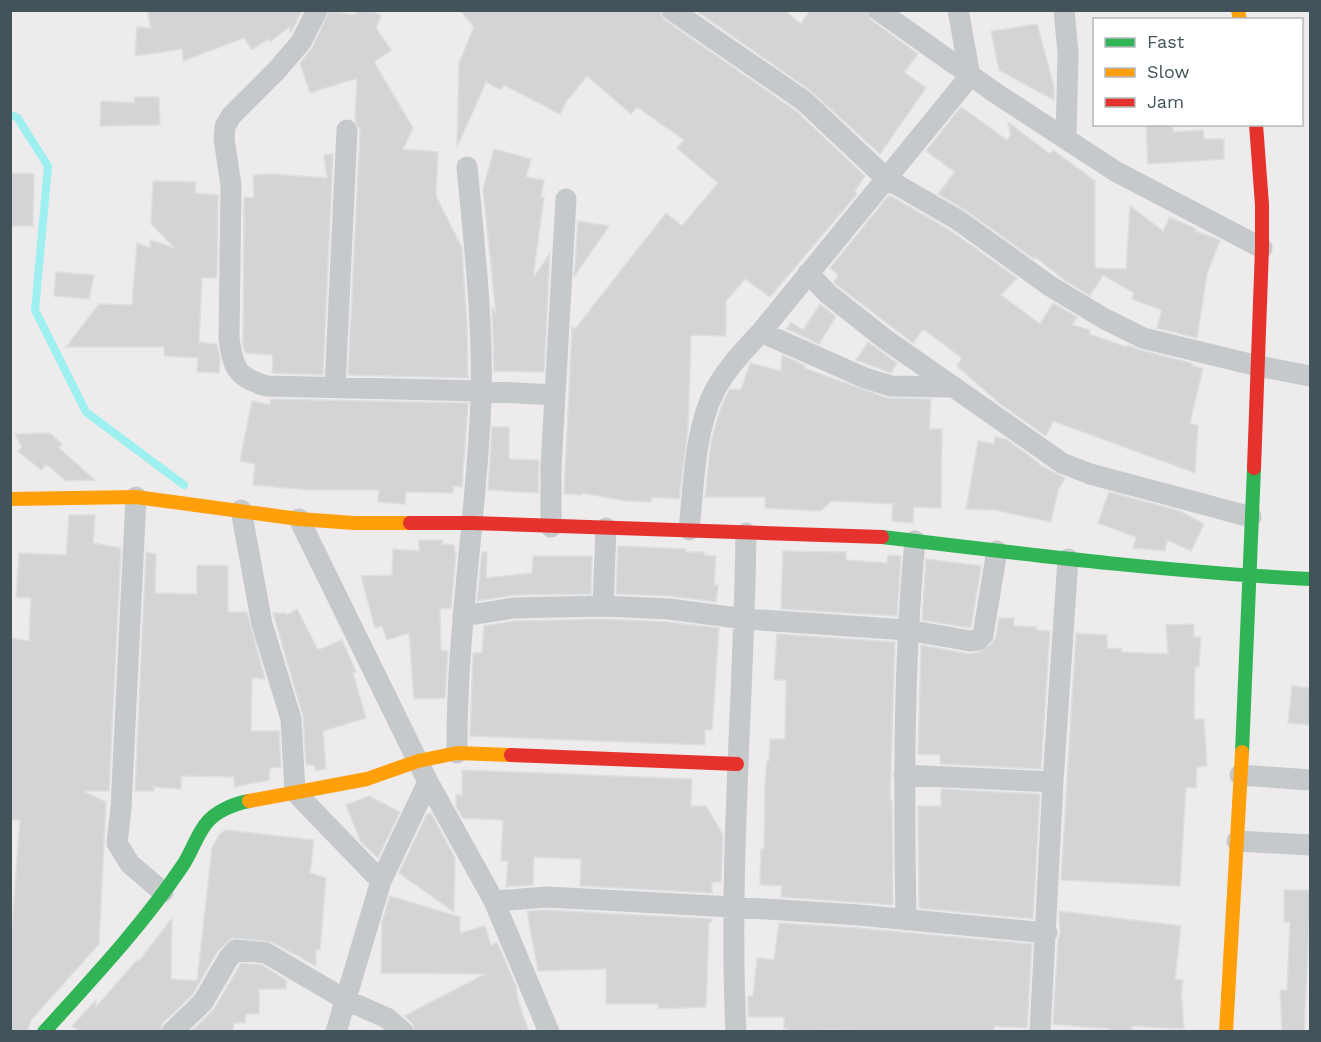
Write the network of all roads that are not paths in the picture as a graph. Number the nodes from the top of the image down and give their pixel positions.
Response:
1 (317, 10) edge
2 (672, 10) edge
3 (878, 10) edge
4 (958, 10) edge
5 (1064, 10) edge
6 (970, 76) junction
7 (1256, 126) edge
8 (347, 130) dead end
9 (1066, 139) junction
10 (467, 167) dead end
11 (886, 179) junction
12 (566, 199) dead end
13 (1262, 248) junction
14 (808, 273) junction
15 (760, 332) junction
16 (1258, 366) junction
17 (1311, 376) edge
18 (335, 387) junction
19 (954, 387) junction
20 (481, 391) junction
21 (555, 395) junction
22 (136, 497) junction
23 (10, 499) edge
24 (241, 510) junction
25 (1251, 517) junction
26 (300, 519) junction
27 (472, 523) junction
28 (551, 527) junction
29 (606, 528) junction
30 (688, 530) junction
31 (746, 533) junction
32 (915, 541) junction
33 (997, 551) junction
34 (1068, 559) junction
35 (1248, 576) junction
36 (1311, 579) edge
37 (603, 606) junction
38 (463, 616) junction
39 (745, 619) junction
40 (908, 630) junction
41 (457, 753) junction
42 (418, 761) junction
43 (737, 764) junction
44 (904, 775) junction
45 (1240, 775) junction
46 (1311, 780) edge
47 (428, 782) junction
48 (1053, 782) junction
49 (295, 792) junction
50 (1237, 841) junction
51 (1311, 845) edge
52 (381, 881) junction
53 (163, 892) junction
54 (494, 901) junction
55 (733, 907) junction
56 (906, 920) junction
57 (1047, 933) junction
58 (346, 1000) junction
59 (44, 1032) edge
60 (172, 1032) edge
61 (336, 1032) edge
62 (403, 1032) edge
63 (549, 1032) edge
64 (736, 1032) edge
65 (1041, 1032) edge
66 (1226, 1032) edge

1 - 18 street
2 - 11 street
3 - 6 street
4 - 6 street
5 - 9 street
6 - 9 street
6 - 11 street
7 - 13 street
8 - 18 street
9 - 13 street
10 - 20 street
11 - 14 street
11 - 16 street
12 - 21 street
13 - 16 street
14 - 15 street
14 - 19 street
15 - 19 street
15 - 30 street
16 - 17 street
16 - 25 street
18 - 20 street
19 - 25 street
20 - 21 street
20 - 27 street
21 - 28 street
22 - 23 street
22 - 24 street
22 - 53 street
24 - 26 street
24 - 49 street
25 - 35 street
26 - 27 street
26 - 42 street
27 - 28 street
27 - 38 street
28 - 29 street
29 - 30 street
29 - 37 street
30 - 31 street
31 - 32 street
31 - 39 street
32 - 33 street
32 - 40 street
33 - 34 street
33 - 40 street
34 - 35 street
34 - 48 street
35 - 36 street
35 - 45 street
37 - 38 street
37 - 39 street
38 - 41 street
39 - 40 street
39 - 43 street
40 - 44 street
41 - 42 street
41 - 43 street
42 - 47 street
42 - 49 street
43 - 55 street
44 - 48 street
44 - 56 street
45 - 46 street
45 - 50 street
47 - 52 street
47 - 54 street
48 - 57 street
49 - 52 street
49 - 53 street
50 - 51 street
50 - 66 street
52 - 58 street
53 - 59 street
54 - 55 street
54 - 63 street
55 - 56 street
55 - 64 street
56 - 57 street
57 - 65 street
58 - 60 street
58 - 61 street
58 - 62 street

